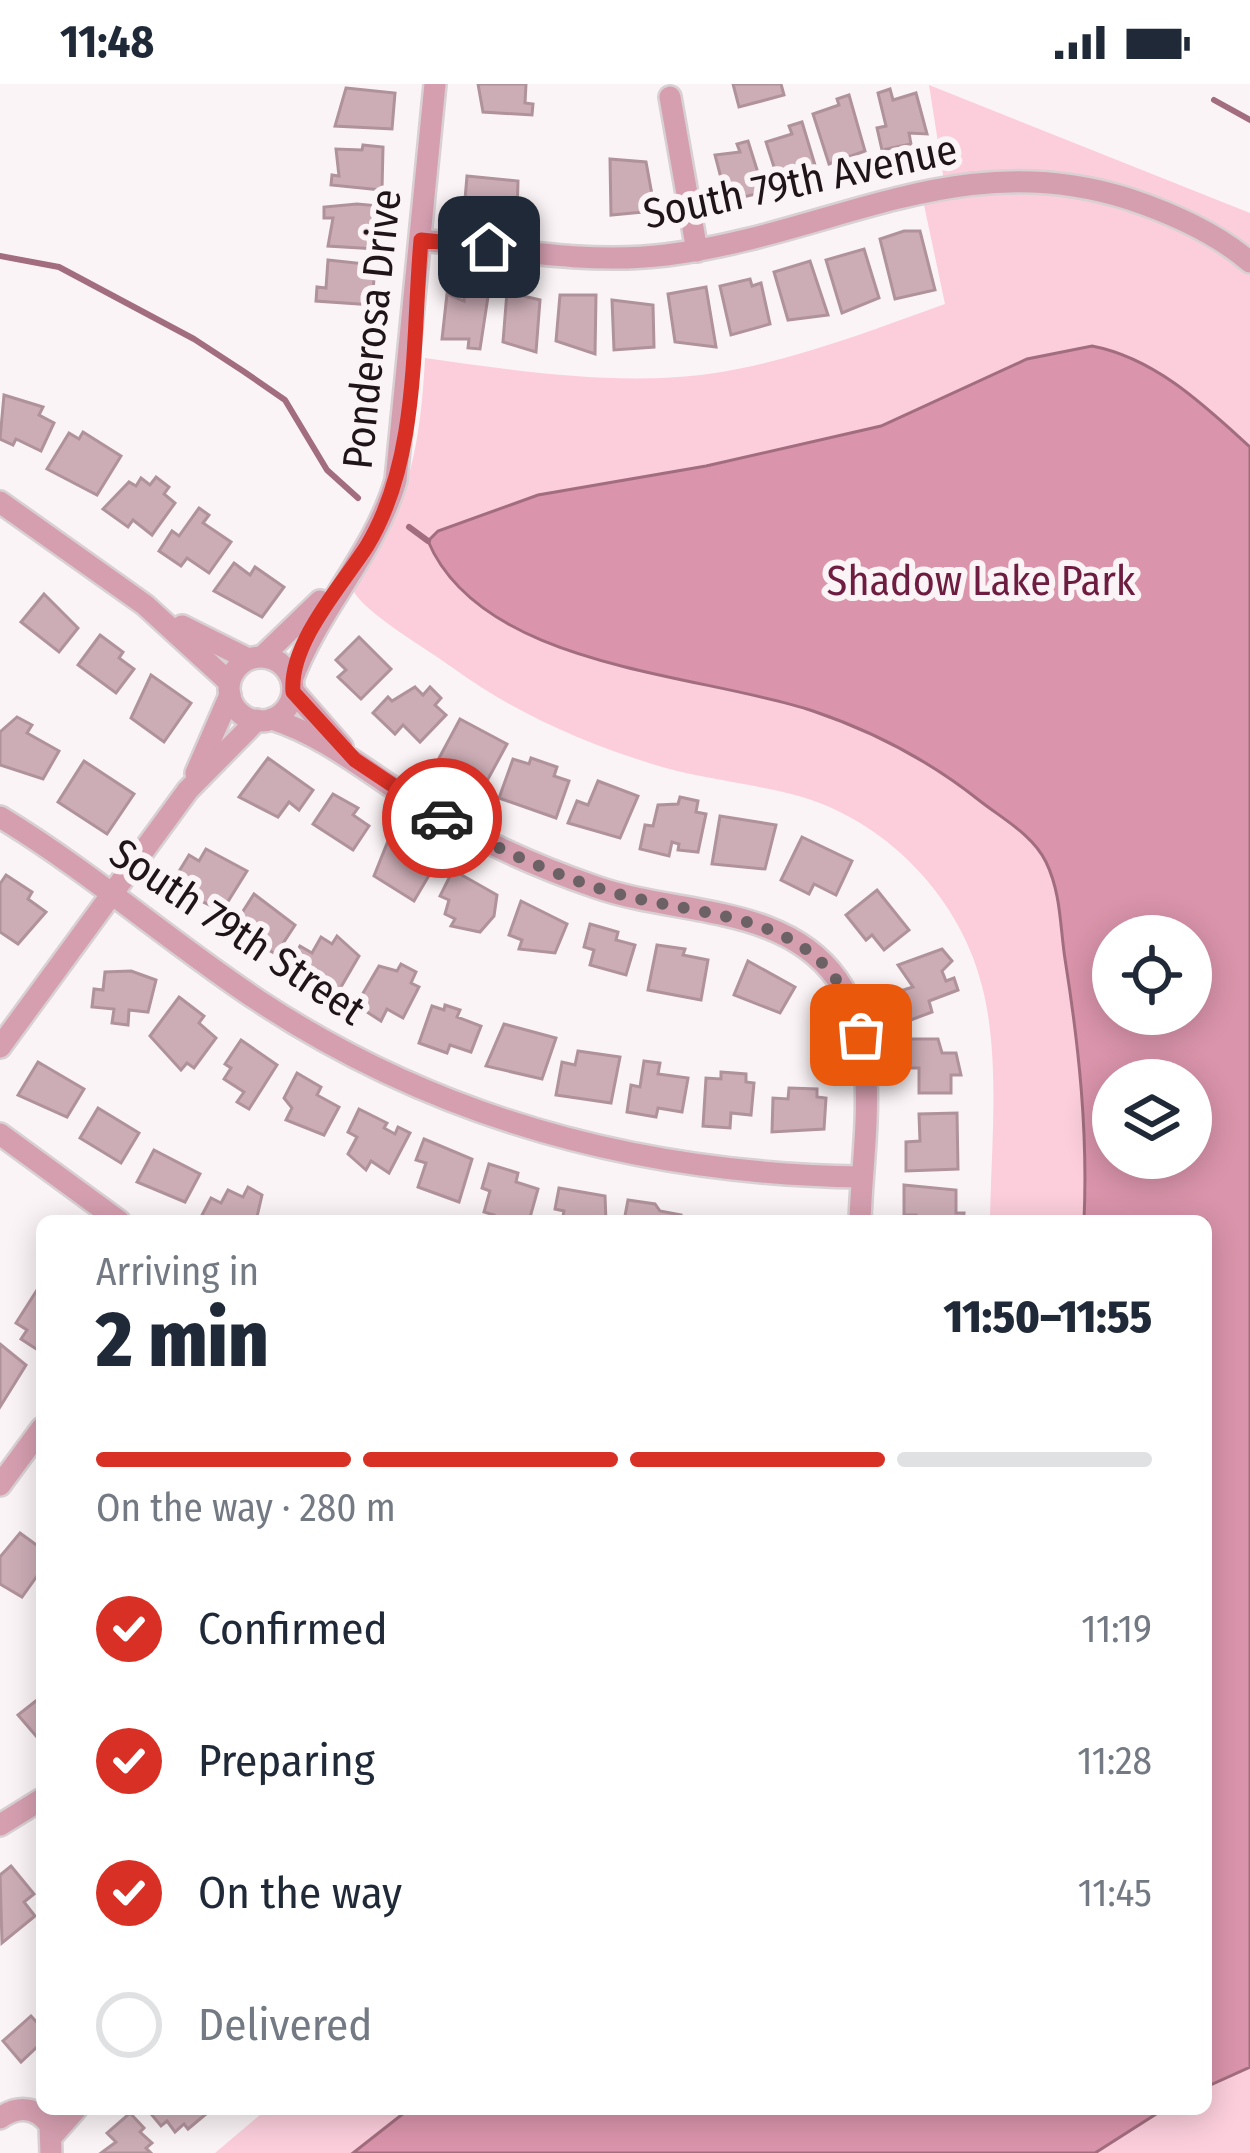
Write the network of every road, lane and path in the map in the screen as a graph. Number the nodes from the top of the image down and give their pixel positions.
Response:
1 (435, 84) edge
2 (670, 97) dead end
3 (421, 240) junction
4 (697, 250) junction
5 (1250, 262) edge
6 (0, 502) edge
7 (350, 570) junction
8 (145, 605) junction
9 (255, 658) junction
10 (292, 686) junction
11 (230, 689) junction
12 (264, 720) junction
13 (355, 760) junction
14 (188, 790) junction
15 (0, 817) edge
16 (111, 894) junction
17 (0, 1047) edge
18 (0, 1134) edge
19 (861, 1178) junction
20 (111, 1215) edge
21 (860, 1215) edge
22 (36, 1435) edge
23 (0, 1485) edge
24 (36, 1803) edge
25 (0, 1825) edge
26 (17, 2108) edge
27 (72, 2115) edge
28 (52, 2148) edge

1 - 3 street, Ponderosa Drive
2 - 4 street
3 - 4 street, South 79th Avenue
3 - 7 street, Ponderosa Drive
4 - 5 street, South 79th Avenue
6 - 8 street
7 - 9 street, Ponderosa Drive
7 - 10 street, Ponderosa Drive
8 - 9 street
8 - 11 street
9 - 10 street
9 - 11 street
10 - 12 street
10 - 13 street
11 - 12 street
11 - 14 street
12 - 13 street
12 - 14 street
13 - 19 street
14 - 16 street
15 - 16 street, South 79th Street
16 - 17 street
16 - 19 street, South 79th Street
18 - 20 street
19 - 21 street
22 - 23 street
24 - 25 street
26 - 28 street
27 - 28 street

